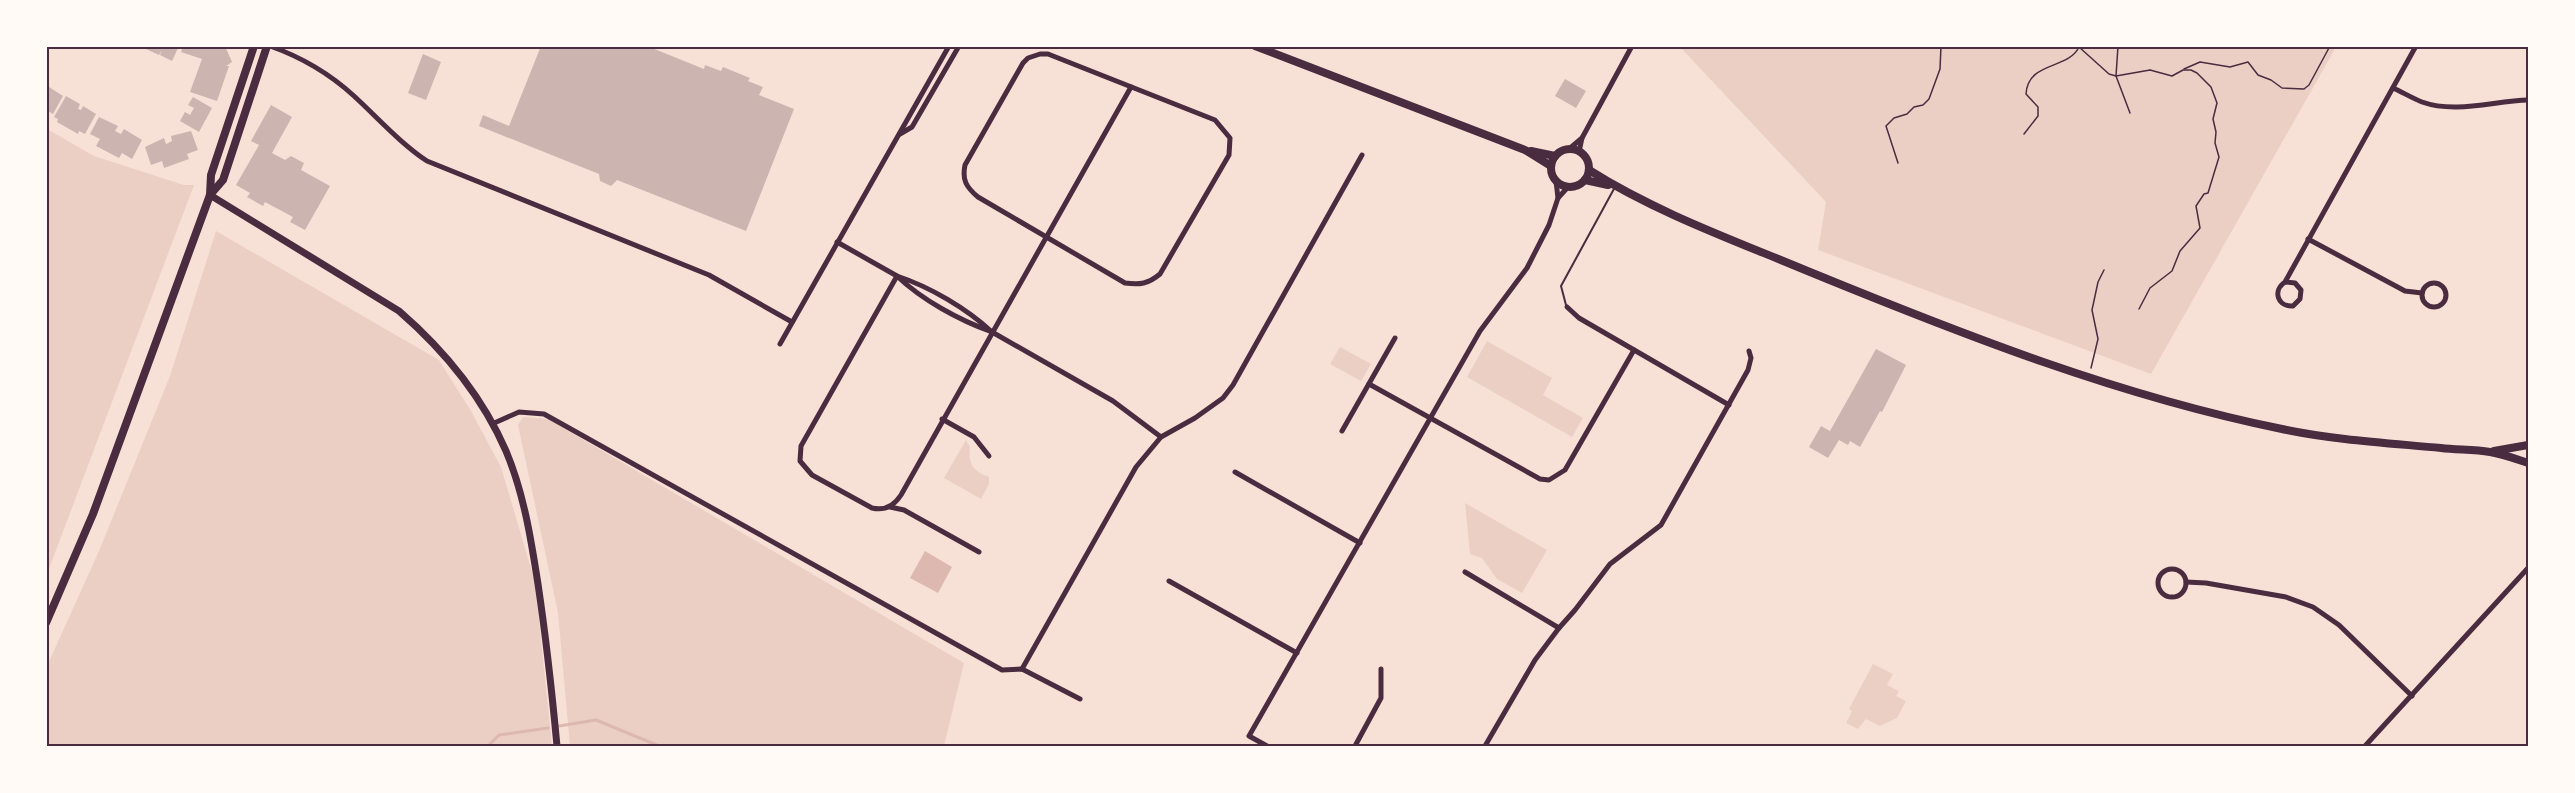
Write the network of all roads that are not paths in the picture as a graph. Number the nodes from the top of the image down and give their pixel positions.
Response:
1 (254, 46) edge
2 (269, 46) edge
3 (949, 46) edge
4 (959, 46) edge
5 (1256, 46) edge
6 (1632, 46) edge
7 (2416, 46) edge
8 (1131, 87) junction
9 (2392, 88) junction
10 (2529, 100) edge
11 (899, 135) junction
12 (1581, 138) junction
13 (1569, 149) junction
14 (1525, 150) junction
15 (1579, 152) junction
16 (1362, 155) dead end
17 (1555, 156) junction
18 (1551, 166) junction
19 (1589, 170) junction
20 (1584, 180) junction
21 (1556, 181) junction
22 (1568, 187) junction
23 (1615, 187) junction
24 (210, 195) junction
25 (1558, 198) junction
26 (1046, 237) junction
27 (2308, 239) junction
28 (837, 242) junction
29 (897, 276) junction
30 (2285, 282) junction
31 (2422, 293) junction
32 (1567, 307) joint
33 (792, 322) junction
34 (992, 332) junction
35 (1395, 338) dead end
36 (780, 344) dead end
37 (1634, 350) junction
38 (1749, 351) dead end
39 (1369, 384) junction
40 (1729, 405) junction
41 (1431, 418) junction
42 (942, 419) junction
43 (492, 424) junction
44 (1342, 431) dead end
45 (1161, 437) junction
46 (2529, 445) edge
47 (2490, 452) junction
48 (989, 456) dead end
49 (2529, 463) edge
50 (1235, 472) dead end
51 (890, 507) junction
52 (1360, 543) junction
53 (979, 552) dead end
54 (2529, 568) edge
55 (1465, 572) dead end
56 (1169, 581) dead end
57 (2186, 582) junction
58 (46, 623) edge
59 (1559, 628) junction
60 (1297, 653) junction
61 (1022, 669) junction
62 (1381, 669) dead end
63 (2412, 696) junction
64 (1080, 699) dead end
65 (557, 747) edge
66 (1267, 747) edge
67 (1355, 747) edge
68 (1485, 747) edge
69 (2365, 747) edge

1 - 24 main road
2 - 24 main road
2 - 33 street
3 - 11 street
4 - 11 street
5 - 14 main road
6 - 12 street
7 - 9 street
8 - 26 street
8 - 26 street
8 - 26 street
9 - 10 street
9 - 27 street
11 - 28 street
12 - 13 street
12 - 15 street
13 - 15 main road
13 - 17 main road
14 - 17 main road
14 - 18 main road
15 - 19 main road
16 - 45 street
17 - 18 main road
18 - 21 main road
19 - 20 main road
19 - 23 main road
20 - 22 main road
20 - 23 main road
21 - 22 main road
21 - 25 street
22 - 25 street
23 - 32 lane
23 - 47 main road
24 - 43 street
24 - 58 main road
25 - 41 street
26 - 34 street
27 - 30 street
27 - 31 street
28 - 29 street
28 - 33 street
29 - 34 street
29 - 51 street
30 - 30 street
31 - 31 street
32 - 37 street
33 - 36 street
34 - 42 street
34 - 45 street
35 - 39 street
37 - 40 street
37 - 41 street
38 - 40 street
39 - 41 street
39 - 44 street
40 - 59 street
41 - 52 street
42 - 48 street
42 - 51 street
43 - 61 street
43 - 65 street
45 - 61 street
46 - 47 main road
47 - 49 main road
50 - 52 street
51 - 53 street
52 - 60 street
54 - 63 street
55 - 59 street
56 - 60 street
57 - 57 street
57 - 63 street
59 - 68 street
60 - 66 street
61 - 64 street
62 - 67 street
63 - 69 street

